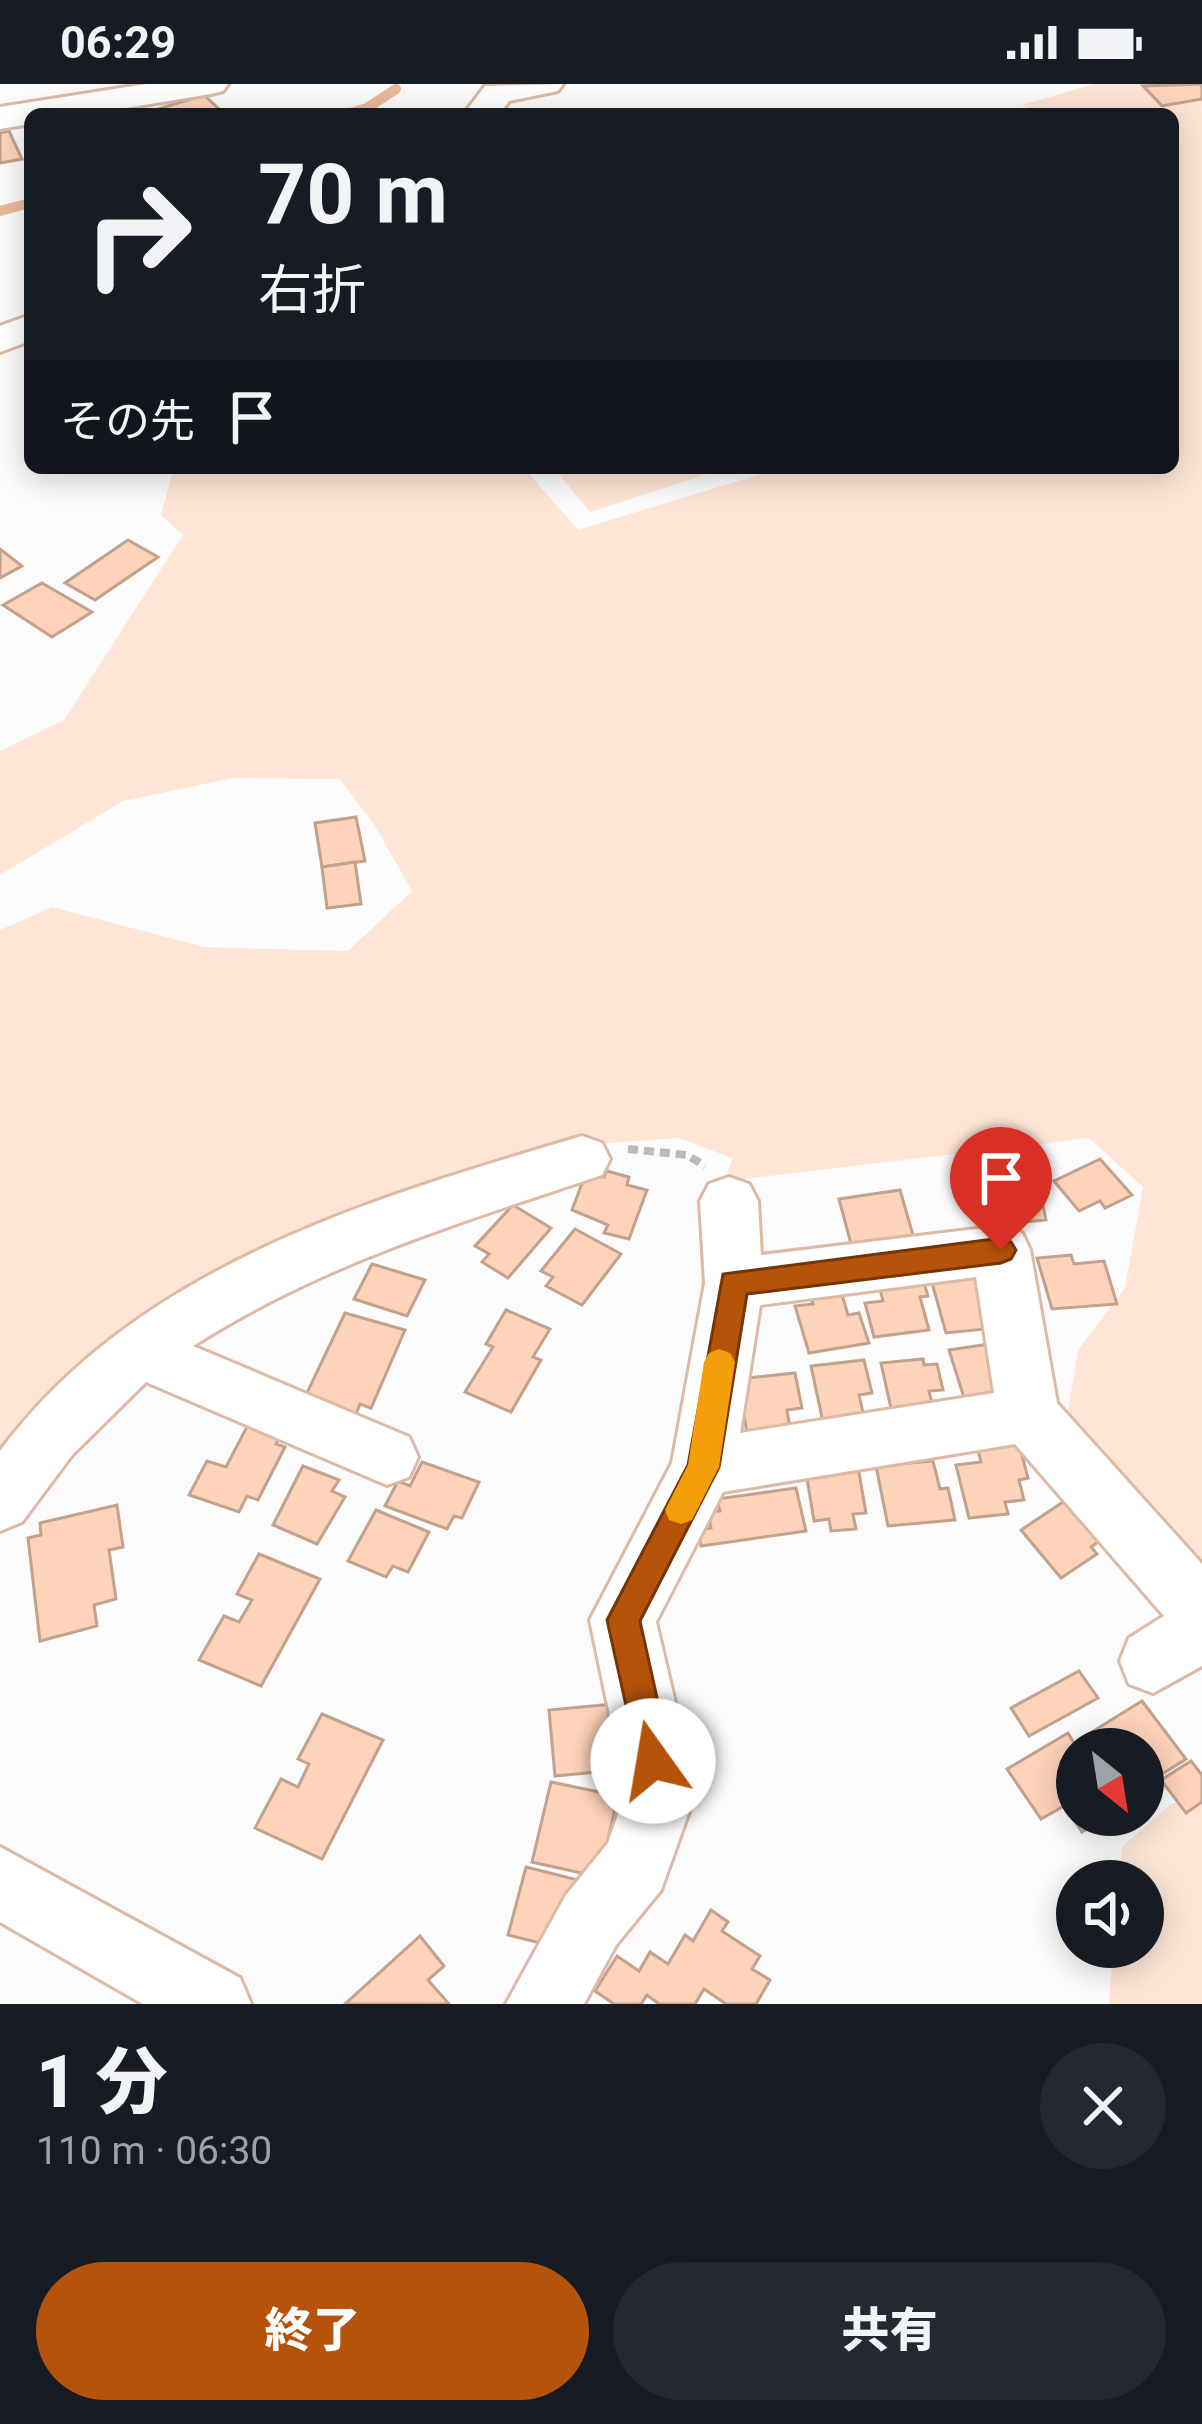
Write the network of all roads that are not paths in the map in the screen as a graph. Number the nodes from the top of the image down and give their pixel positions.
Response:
1 (211, 84) edge
2 (546, 84) edge
3 (493, 101) edge
4 (78, 108) edge
5 (581, 1159) road end
6 (729, 1201) road end
7 (734, 1283) junction
8 (140, 1351) junction
9 (1028, 1415) junction
10 (387, 1457) dead end
11 (703, 1467) junction
12 (0, 1502) edge
13 (1202, 1611) edge
14 (0, 1883) edge
15 (214, 2004) edge
16 (543, 2004) edge

1 - 4 street
2 - 3 street
5 - 8 street
6 - 7 street
7 - 9 street
7 - 11 street
8 - 10 street
8 - 12 street
9 - 11 street
9 - 13 street
11 - 16 street
14 - 15 street

